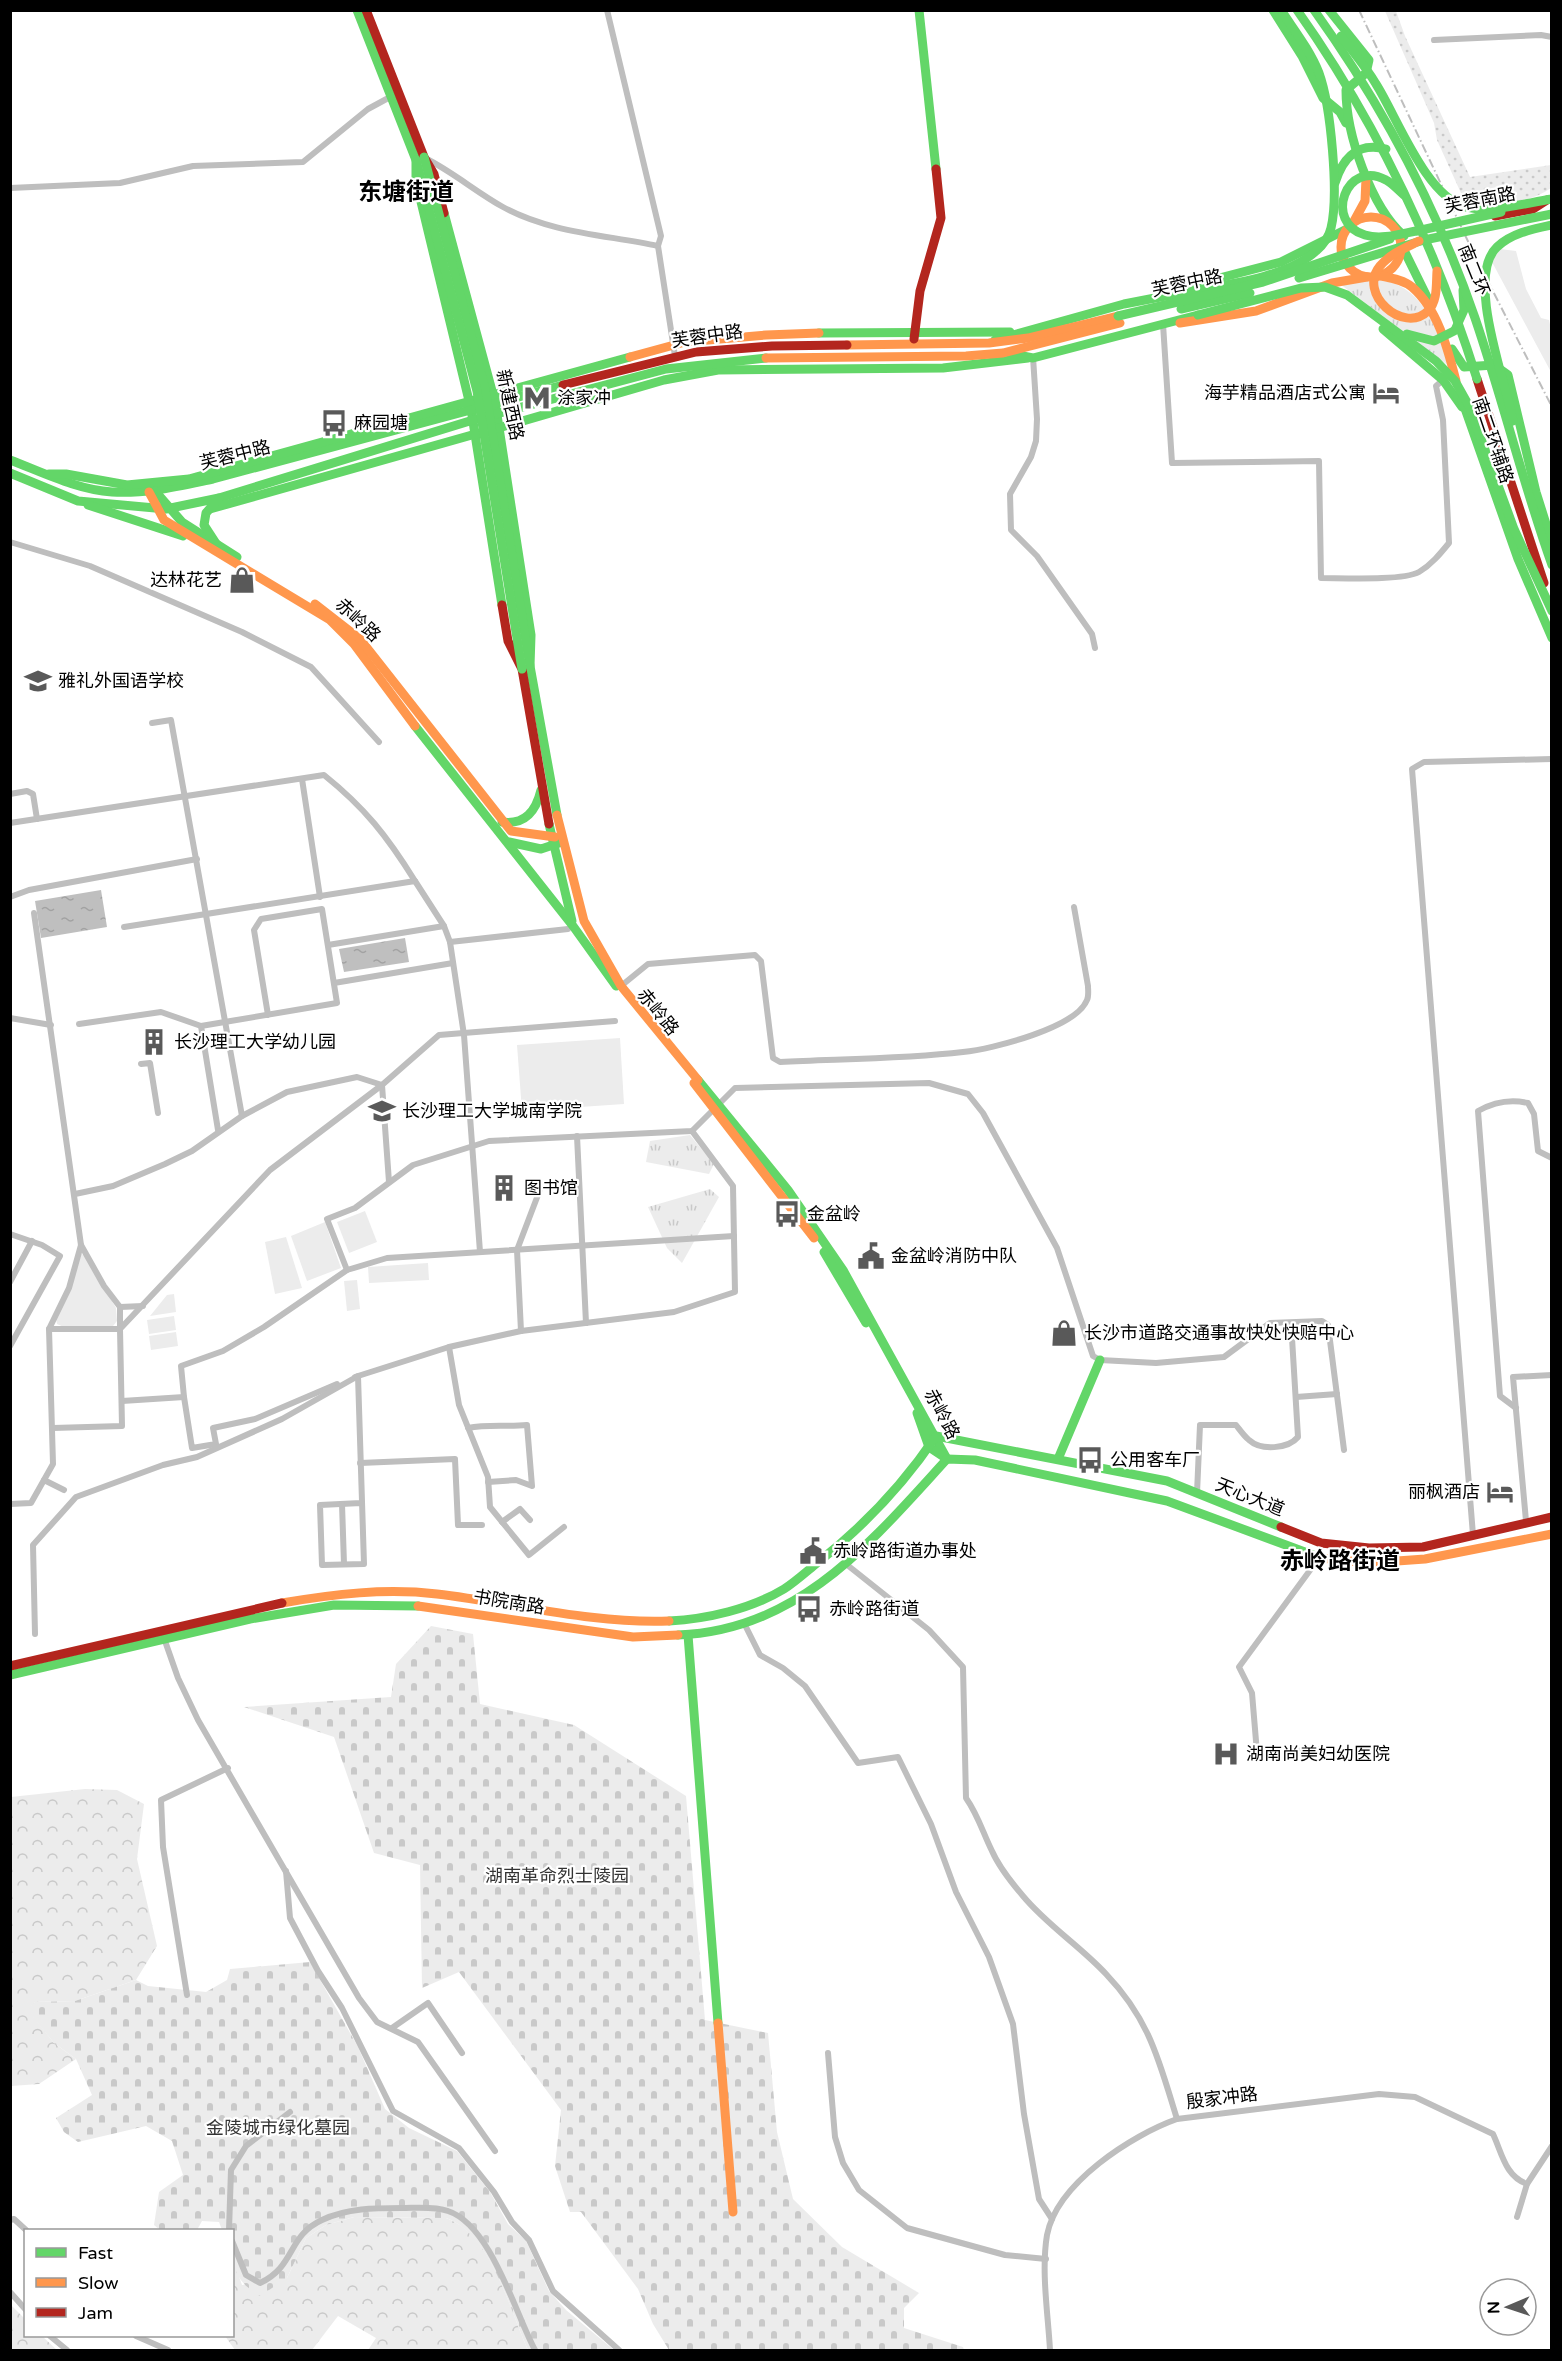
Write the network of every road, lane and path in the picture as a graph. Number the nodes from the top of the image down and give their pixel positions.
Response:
1 (357, 10) edge
2 (366, 10) edge
3 (607, 10) edge
4 (919, 10) edge
5 (1273, 10) edge
6 (1281, 10) edge
7 (1297, 10) edge
8 (1314, 10) edge
9 (1319, 10) edge
10 (1329, 10) edge
11 (1551, 37) edge
12 (1434, 40) dead end
13 (393, 96) junction
14 (420, 158) junction
15 (1414, 174) junction
16 (10, 188) edge
17 (1333, 202) junction
18 (1412, 205) junction
19 (1551, 205) edge
20 (1524, 214) junction
21 (1481, 220) junction
22 (1350, 226) junction
23 (1551, 226) edge
24 (1396, 232) junction
25 (1415, 236) junction
26 (658, 246) junction
27 (1401, 246) junction
28 (1294, 257) junction
29 (1435, 258) junction
30 (1381, 276) junction
31 (1366, 277) junction
32 (1335, 280) junction
33 (1463, 288) junction
34 (1310, 293) junction
35 (1159, 295) junction
36 (1119, 320) junction
37 (1163, 324) junction
38 (1389, 326) junction
39 (1012, 332) junction
40 (914, 340) junction
41 (989, 343) junction
42 (674, 345) junction
43 (1032, 347) junction
44 (1004, 353) junction
45 (675, 356) junction
46 (1033, 358) junction
47 (1443, 380) junction
48 (494, 399) junction
49 (470, 405) junction
50 (497, 414) junction
51 (1466, 416) junction
52 (473, 420) junction
53 (499, 427) junction
54 (475, 434) junction
55 (10, 460) edge
56 (10, 473) edge
57 (49, 474) junction
58 (152, 491) junction
59 (1528, 493) junction
60 (219, 498) junction
61 (78, 501) junction
62 (156, 508) junction
63 (166, 509) junction
64 (210, 509) junction
65 (194, 539) junction
66 (10, 542) edge
67 (1551, 543) edge
68 (217, 544) junction
69 (1551, 565) edge
70 (1551, 603) edge
71 (1551, 611) edge
72 (1551, 638) edge
73 (1095, 648) dead end
74 (526, 668) junction
75 (152, 723) dead end
76 (379, 742) dead end
77 (1551, 759) edge
78 (302, 778) junction
79 (542, 781) junction
80 (10, 794) edge
81 (185, 797) junction
82 (37, 819) junction
83 (502, 822) junction
84 (10, 823) edge
85 (559, 837) junction
86 (508, 842) junction
87 (555, 847) junction
88 (197, 859) junction
89 (415, 881) junction
90 (10, 897) edge
91 (320, 897) junction
92 (1074, 906) dead end
93 (34, 913) dead end
94 (207, 915) junction
95 (444, 926) junction
96 (124, 927) dead end
97 (570, 928) junction
98 (450, 942) junction
99 (328, 945) junction
100 (453, 963) junction
101 (334, 983) junction
102 (621, 986) junction
103 (268, 1015) junction
104 (10, 1018) edge
105 (615, 1021) dead end
106 (226, 1022) junction
107 (79, 1024) dead end
108 (51, 1025) junction
109 (201, 1026) junction
110 (464, 1035) junction
111 (141, 1064) dead end
112 (382, 1085) junction
113 (718, 1108) junction
114 (158, 1113) dead end
115 (242, 1116) junction
116 (218, 1130) junction
117 (692, 1131) junction
118 (577, 1136) junction
119 (472, 1146) junction
120 (1551, 1158) edge
121 (389, 1182) junction
122 (541, 1187) dead end
123 (75, 1194) junction
124 (10, 1234) edge
125 (734, 1236) junction
126 (32, 1241) junction
127 (81, 1245) junction
128 (582, 1245) junction
129 (517, 1250) junction
130 (480, 1252) junction
131 (347, 1270) junction
132 (10, 1282) edge
133 (142, 1306) junction
134 (120, 1307) junction
135 (586, 1323) junction
136 (49, 1329) junction
137 (120, 1329) junction
138 (521, 1331) junction
139 (1292, 1338) dead end
140 (10, 1346) edge
141 (449, 1347) junction
142 (1100, 1360) junction
143 (1551, 1375) edge
144 (358, 1376) junction
145 (1337, 1394) junction
146 (184, 1397) junction
147 (1296, 1397) junction
148 (122, 1401) junction
149 (1516, 1408) junction
150 (53, 1428) junction
151 (468, 1428) junction
152 (936, 1436) junction
153 (929, 1447) junction
154 (1344, 1450) dead end
155 (947, 1459) junction
156 (1058, 1459) junction
157 (360, 1463) junction
158 (44, 1480) junction
159 (488, 1482) junction
160 (64, 1490) dead end
161 (1197, 1493) junction
162 (361, 1503) junction
163 (10, 1504) edge
164 (342, 1504) junction
165 (1551, 1517) edge
166 (530, 1520) dead end
167 (1526, 1521) junction
168 (502, 1522) junction
169 (482, 1525) dead end
170 (564, 1527) dead end
171 (1551, 1534) edge
172 (1473, 1536) junction
173 (1319, 1558) junction
174 (846, 1563) junction
175 (344, 1564) junction
176 (744, 1623) junction
177 (35, 1634) dead end
178 (688, 1635) junction
179 (165, 1641) junction
180 (10, 1666) edge
181 (10, 1675) edge
182 (1330, 1749) dead end
183 (228, 1768) junction
184 (286, 1871) junction
185 (187, 1995) dead end
186 (392, 2028) junction
187 (462, 2053) dead end
188 (828, 2053) dead end
189 (290, 2112) dead end
190 (1177, 2119) junction
191 (1551, 2146) edge
192 (495, 2151) dead end
193 (1527, 2184) junction
194 (733, 2212) dead end
195 (1517, 2217) dead end
196 (10, 2220) edge
197 (1052, 2220) junction
198 (25, 2229) edge
199 (229, 2229) edge
200 (234, 2246) edge
201 (1046, 2259) junction
202 (10, 2292) edge
203 (24, 2308) edge
204 (51, 2337) edge
205 (138, 2337) edge
206 (67, 2350) edge
207 (168, 2350) edge
208 (535, 2350) edge
209 (619, 2350) edge
210 (1050, 2350) edge

1 - 13 main road, 新建西路
2 - 14 main road, 新建西路
3 - 26 street
4 - 40 main road
5 - 22 main road
6 - 17 main road, bridge
7 - 18 main road, 南二环, bridge
8 - 15 main road, 南二环, bridge
9 - 19 main road, bridge
10 - 24 main road
11 - 12 street
13 - 14 main road, 新建西路
13 - 16 street
14 - 26 street
14 - 48 main road, 新建西路
14 - 49 main road, 新建西路
14 - 74 main road, 新建西路, bridge
15 - 17 main road, bridge
15 - 33 main road, 南二环, bridge
17 - 35 main road, bridge
18 - 25 main road, bridge
18 - 29 main road, 南二环, bridge
19 - 20 main road
19 - 21 main road
19 - 25 main road, 芙蓉南路, bridge
20 - 21 main road
20 - 23 main road
21 - 25 main road, bridge
22 - 24 main road
22 - 28 main road
22 - 31 main road
23 - 59 main road, bridge
24 - 25 main road
24 - 27 main road
25 - 27 main road
25 - 29 main road, bridge
25 - 36 main road, 芙蓉中路, bridge
26 - 42 street
27 - 30 main road
27 - 67 main road, 南二环辅路
28 - 34 main road
28 - 35 main road
29 - 70 main road, 南二环, bridge
30 - 31 main road
30 - 51 main road, 南二环辅路
31 - 32 main road
32 - 34 main road
32 - 47 main road
33 - 38 main road, bridge
33 - 59 main road, 南二环, bridge
34 - 37 main road
35 - 39 main road
36 - 41 main road, 芙蓉中路
36 - 43 main road, 芙蓉中路
37 - 38 main road, bridge
37 - 46 main road
37 - 47 street
38 - 71 main road, bridge
39 - 40 main road
39 - 41 main road
40 - 41 main road, 芙蓉中路
40 - 42 main road
40 - 45 main road, 芙蓉中路
42 - 45 street
42 - 48 main road
43 - 44 main road, 芙蓉中路
43 - 46 street
44 - 46 main road
44 - 50 main road, 芙蓉中路
45 - 48 main road, 芙蓉中路
46 - 53 main road
46 - 73 street
47 - 51 main road
48 - 49 main road, 芙蓉中路
48 - 50 main road, 新建西路
49 - 52 main road, 新建西路
49 - 57 main road
49 - 58 main road, 芙蓉中路
50 - 52 main road, 芙蓉中路
50 - 53 main road, 新建西路
51 - 72 main road, 南二环辅路
52 - 54 main road, 新建西路
52 - 60 main road, 芙蓉中路
53 - 54 main road
53 - 74 main road, 新建西路
54 - 64 main road
54 - 74 main road, 新建西路
55 - 57 main road, 芙蓉中路
56 - 61 main road, 芙蓉中路
57 - 58 main road, 芙蓉中路
58 - 62 main road, 赤岭路
58 - 63 main road, 赤岭路
59 - 69 main road, 南二环, bridge
60 - 63 main road, 芙蓉中路
60 - 64 main road
61 - 62 main road, 芙蓉中路
61 - 65 main road, 赤岭路
62 - 63 main road, 芙蓉中路
62 - 65 main road, 赤岭路
63 - 68 main road, 赤岭路
64 - 68 main road
65 - 86 main road, 赤岭路
66 - 76 street
68 - 83 main road, 赤岭路
74 - 79 main road, 新建西路
74 - 85 main road, 新建西路
75 - 81 street
77 - 172 street
78 - 81 street
78 - 89 street
78 - 91 street
79 - 83 main road
79 - 85 main road, 新建西路
80 - 82 street
81 - 82 street
81 - 88 street
82 - 84 street
83 - 85 main road, 赤岭路
85 - 87 main road, 新建西路
85 - 102 main road, 赤岭路
86 - 87 main road
86 - 97 main road, 赤岭路
87 - 97 main road, 新建西路
88 - 90 street
88 - 94 street
89 - 91 street
89 - 95 street
91 - 94 street
92 - 102 street
93 - 108 street
94 - 96 street
94 - 106 street
95 - 98 street
95 - 99 street
97 - 98 street
97 - 113 main road, 赤岭路
98 - 100 street
99 - 101 street
99 - 103 street
100 - 101 street
100 - 110 street
101 - 103 street
102 - 113 main road, 赤岭路
103 - 106 street
104 - 108 street
105 - 110 street
106 - 109 street
106 - 115 street
107 - 109 street
108 - 123 street
109 - 116 street
110 - 112 street
110 - 119 street
111 - 114 street
112 - 115 street
112 - 121 street
112 - 133 street
113 - 117 street
113 - 142 street
113 - 152 main road, 赤岭路
113 - 153 main road, 赤岭路
115 - 116 street
116 - 123 street
117 - 118 street
117 - 125 street
118 - 119 street
118 - 128 street
119 - 121 street
119 - 130 street
120 - 149 street
121 - 131 street
122 - 129 street
123 - 127 street
124 - 126 street
125 - 128 street
125 - 135 street
126 - 132 street
126 - 140 street
127 - 134 street
127 - 136 street
128 - 129 street
128 - 135 street
129 - 130 street
129 - 138 street
130 - 131 street
131 - 146 street
133 - 134 street
133 - 137 street
134 - 137 street
135 - 138 street
136 - 137 street
136 - 150 street
137 - 148 street
138 - 141 street
139 - 147 street
141 - 144 street
141 - 151 street
142 - 145 street
142 - 156 main road
143 - 149 street
144 - 146 street
144 - 157 street
144 - 177 street
145 - 147 street
145 - 154 street
146 - 148 street
147 - 161 street
148 - 150 street
149 - 167 street
150 - 158 street
151 - 159 street
151 - 159 street
152 - 153 main road, 书院南路
152 - 155 main road, 赤岭路
152 - 156 main road, 天心大道
153 - 155 main road, 赤岭路
153 - 180 main road, 书院南路
155 - 173 main road, 天心大道
155 - 174 main road, 书院南路
156 - 161 main road, 天心大道
157 - 162 street
157 - 169 street
158 - 160 street
158 - 163 street
159 - 168 street
161 - 172 main road, 天心大道
162 - 164 street
162 - 175 street
164 - 175 street
164 - 175 street
165 - 167 main road, 天心大道
166 - 168 street
167 - 172 main road, 天心大道
168 - 170 street
171 - 173 main road, 天心大道
173 - 182 street
174 - 176 main road, 书院南路
174 - 190 street
176 - 178 main road, 书院南路
176 - 197 street
178 - 179 main road, 书院南路
178 - 194 main road
179 - 181 main road, 书院南路
179 - 183 street
183 - 184 street
183 - 185 street
184 - 186 street
184 - 209 street
186 - 187 street
186 - 192 street
188 - 201 street
189 - 199 street
190 - 193 street, 殷家冲路
190 - 197 street, 殷家冲路
191 - 193 street
193 - 195 street
196 - 198 street
197 - 201 street, 殷家冲路
200 - 208 street
201 - 210 street, 殷家冲路
202 - 203 street
204 - 206 street
205 - 207 street

